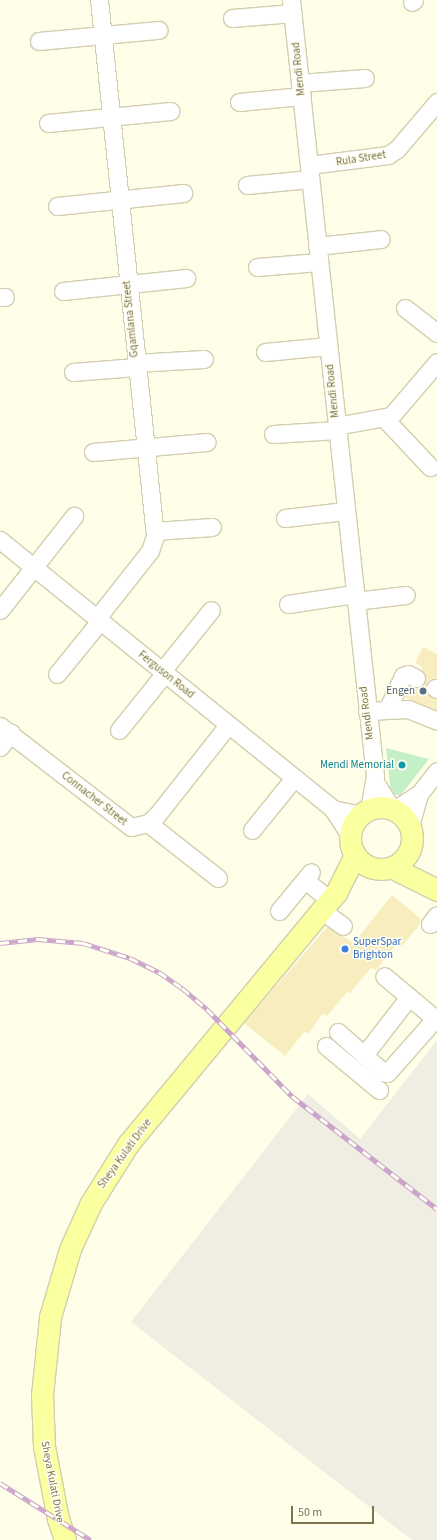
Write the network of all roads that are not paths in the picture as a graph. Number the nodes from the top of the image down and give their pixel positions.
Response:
1 (99, 0) edge
2 (292, 6) edge
3 (232, 18) dead end
4 (158, 30) dead end
5 (103, 34) junction
6 (39, 41) dead end
7 (364, 78) dead end
8 (301, 90) junction
9 (239, 102) dead end
10 (437, 102) edge
11 (170, 111) dead end
12 (111, 117) junction
13 (48, 123) dead end
14 (310, 172) junction
15 (246, 185) dead end
16 (183, 193) dead end
17 (120, 200) junction
18 (57, 206) dead end
19 (381, 239) dead end
20 (318, 254) junction
21 (257, 267) dead end
22 (186, 278) dead end
23 (127, 283) junction
24 (63, 291) dead end
25 (405, 308) dead end
26 (437, 333) edge
27 (328, 346) junction
28 (265, 352) dead end
29 (204, 359) dead end
30 (437, 363) edge
31 (136, 365) junction
32 (73, 372) dead end
33 (384, 419) junction
34 (336, 428) junction
35 (272, 434) dead end
36 (207, 442) dead end
37 (145, 447) junction
38 (94, 452) dead end
39 (430, 468) dead end
40 (345, 511) junction
41 (74, 516) dead end
42 (285, 518) dead end
43 (212, 527) dead end
44 (155, 531) junction
45 (0, 540) edge
46 (35, 568) junction
47 (406, 596) dead end
48 (354, 598) junction
49 (288, 604) dead end
50 (0, 610) edge
51 (211, 610) dead end
52 (98, 619) junction
53 (163, 672) junction
54 (56, 674) dead end
55 (416, 678) dead end
56 (388, 708) junction
57 (367, 711) junction
58 (437, 721) edge
59 (228, 725) junction
60 (5, 730) edge
61 (118, 730) dead end
62 (0, 747) edge
63 (437, 771) edge
64 (294, 778) junction
65 (375, 782) junction
66 (419, 794) junction
67 (333, 808) junction
68 (393, 809) junction
69 (365, 812) junction
70 (148, 824) junction
71 (410, 826) junction
72 (252, 830) dead end
73 (352, 845) junction
74 (411, 850) junction
75 (388, 869) junction
76 (218, 878) dead end
77 (433, 888) edge
78 (329, 901) junction
79 (279, 911) dead end
80 (343, 926) dead end
81 (384, 976) dead end
82 (409, 997) junction
83 (338, 1032) dead end
84 (326, 1046) dead end
85 (364, 1055) junction
86 (379, 1090) dead end
87 (65, 1540) edge

1 - 5 street, Gqamlana Street
2 - 3 street
2 - 8 street, Mendi Road
4 - 5 street
5 - 6 street
5 - 12 street, Gqamlana Street
7 - 8 street
8 - 9 street
8 - 14 street, Mendi Road
10 - 14 street, Rula Street
11 - 12 street
12 - 13 street
12 - 17 street, Gqamlana Street
14 - 15 street, Rula Street
14 - 20 street, Mendi Road
16 - 17 street
17 - 18 street
17 - 23 street, Gqamlana Street
19 - 20 street
20 - 21 street
20 - 27 street, Mendi Road
22 - 23 street
23 - 24 street
23 - 31 street, Gqamlana Street
25 - 26 street
27 - 28 street
27 - 34 street, Mendi Road
29 - 31 street
30 - 33 street
31 - 32 street
31 - 37 street, Gqamlana Street
33 - 34 street
33 - 39 street
34 - 35 street
34 - 40 street, Mendi Road
36 - 37 street
37 - 38 street
37 - 44 street, Gqamlana Street
40 - 42 street
40 - 48 street, Mendi Road
41 - 46 street
43 - 44 street
44 - 52 street, Gqamlana Street
45 - 46 street, Ferguson Road
46 - 50 street
46 - 52 street, Ferguson Road
47 - 48 street
48 - 49 street
48 - 57 street, Mendi Road
51 - 53 street
52 - 53 street, Ferguson Road
52 - 54 street, Gqamlana Street
53 - 59 street, Ferguson Road
53 - 61 street
55 - 56 street
56 - 57 street
56 - 58 street
57 - 65 street, Mendi Road
59 - 64 street, Ferguson Road
59 - 70 street
60 - 62 street
60 - 70 street, Connacher Street
63 - 66 street
64 - 67 street, Ferguson Road
64 - 72 street
65 - 68 street, Mendi Road
65 - 69 street, Mendi Road
66 - 68 street
66 - 71 street
67 - 69 street, Ferguson Road
67 - 73 street, Ferguson Road
68 - 69 main road
68 - 71 main road
69 - 73 main road
70 - 76 street
71 - 74 main road
73 - 75 main road
73 - 78 main road, Sheya Kulati Drive
74 - 75 main road
74 - 77 main road
75 - 77 main road
75 - 78 main road, Sheya Kulati Drive
78 - 79 street
78 - 80 street
78 - 87 main road, Sheya Kulati Drive
81 - 82 street
82 - 85 street
82 - 85 street
83 - 85 street
84 - 86 street

